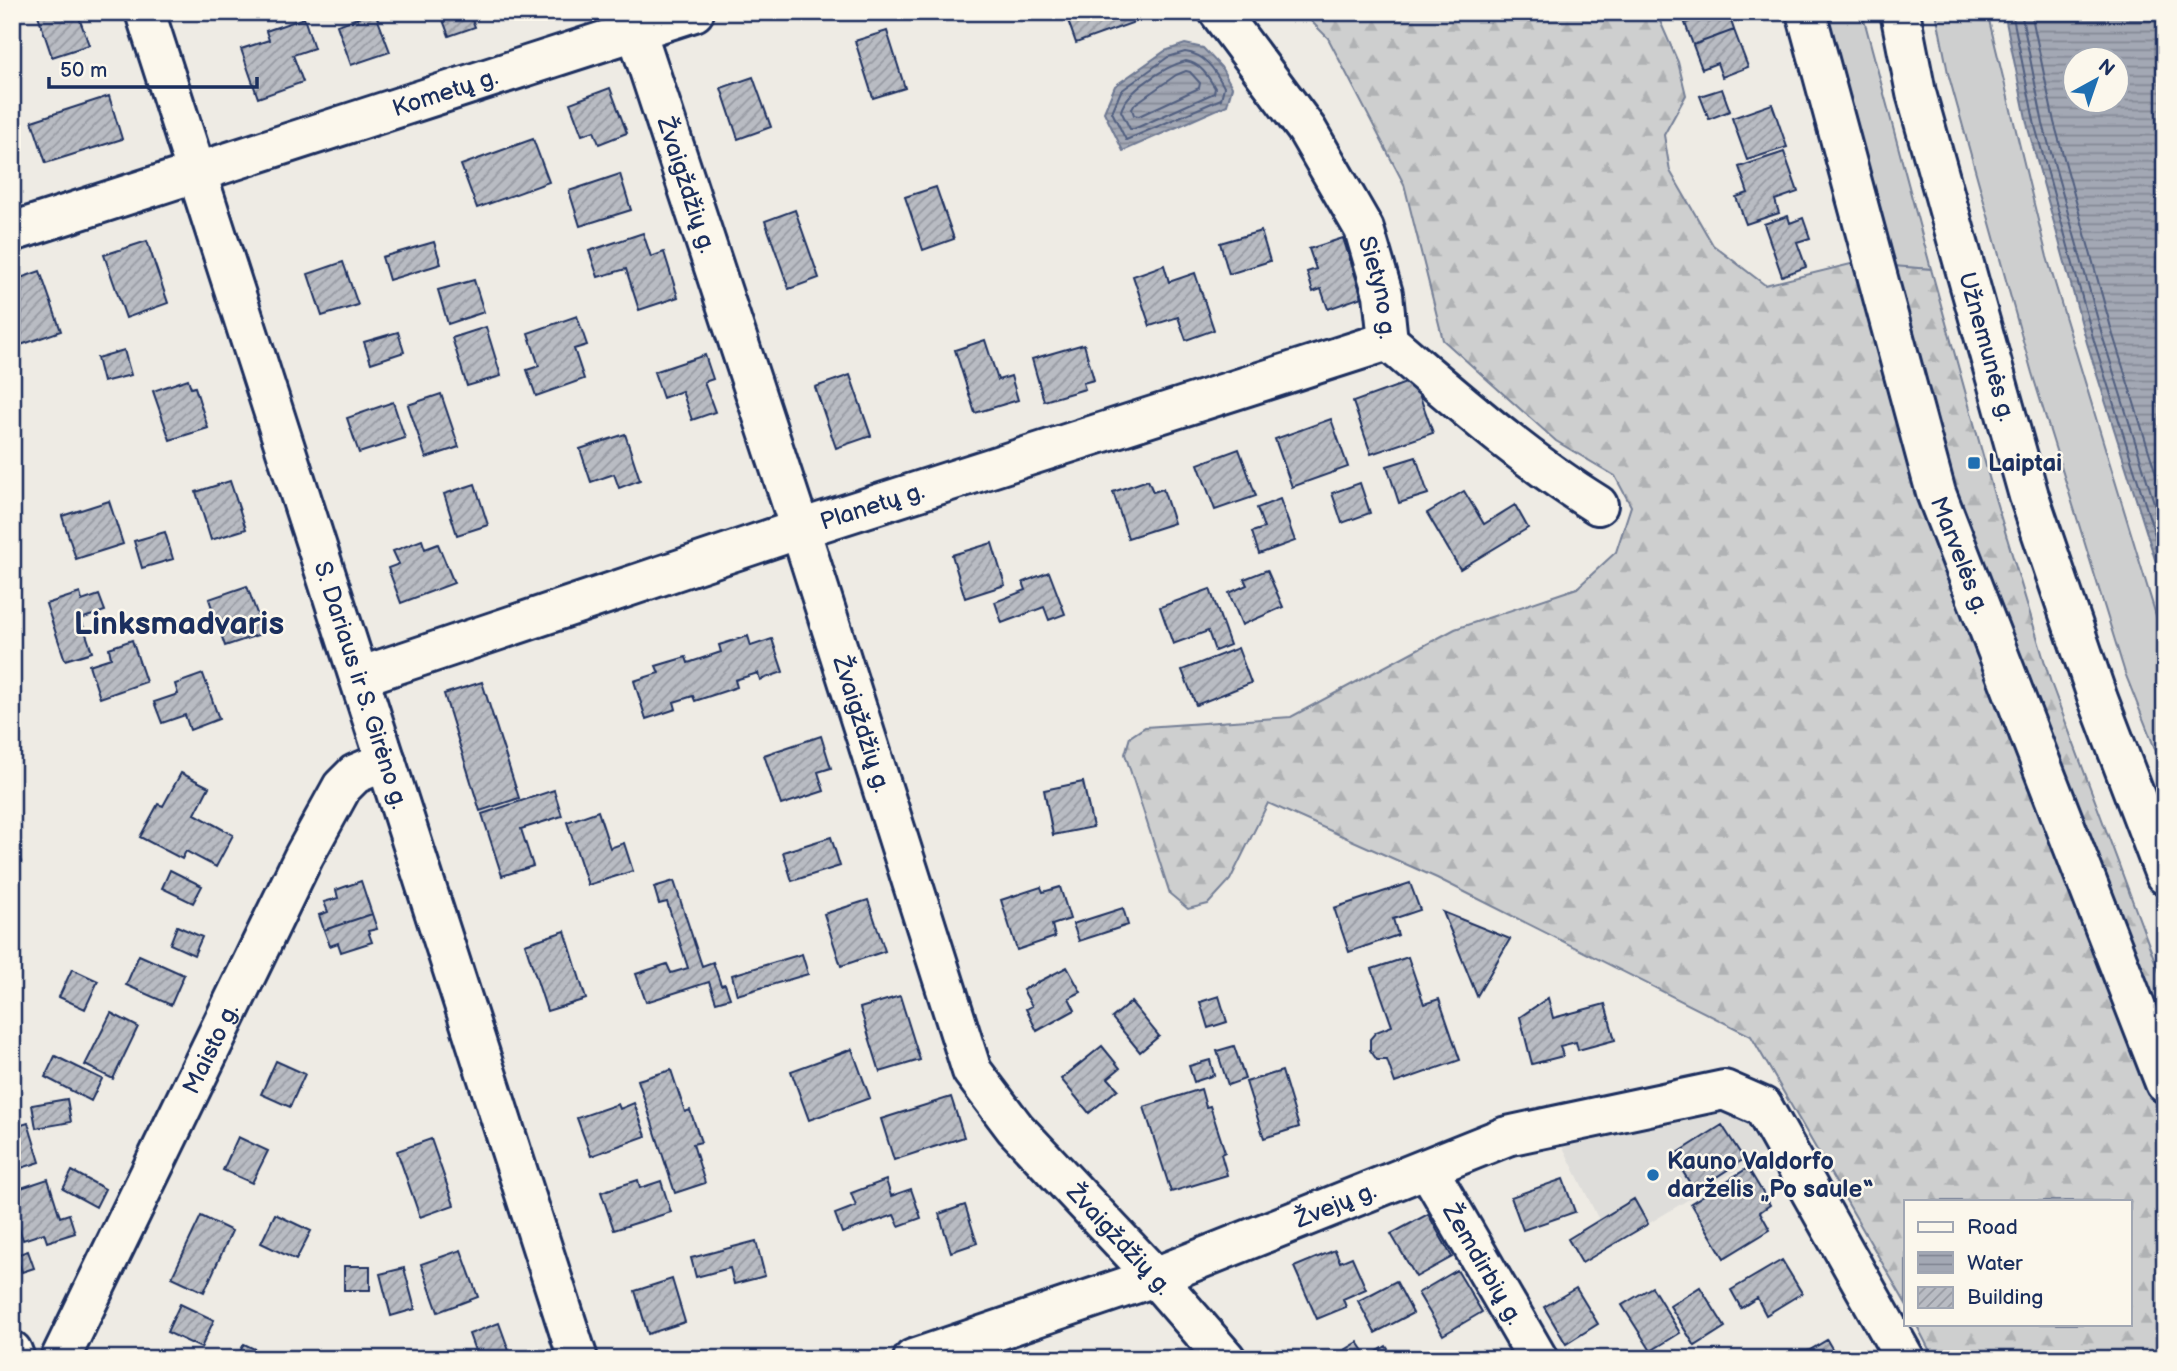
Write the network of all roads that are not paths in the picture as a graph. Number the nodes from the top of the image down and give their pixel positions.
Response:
1 (145, 12) edge
2 (694, 12) edge
3 (1219, 12) edge
4 (1807, 12) edge
5 (1900, 12) edge
6 (633, 21) edge
7 (197, 172) junction
8 (12, 232) edge
9 (1388, 341) junction
10 (1598, 506) dead end
11 (800, 529) junction
12 (359, 677) junction
13 (386, 761) junction
14 (2165, 875) edge
15 (2165, 1083) edge
16 (1428, 1169) junction
17 (1155, 1277) junction
18 (12, 1351) edge
19 (15, 1359) edge
20 (60, 1359) edge
21 (578, 1359) edge
22 (913, 1359) edge
23 (1226, 1359) edge
24 (1538, 1359) edge
25 (1906, 1359) edge

1 - 7 street, S. Dariaus ir S. Girėno g.
2 - 6 street, Kometų g.
3 - 9 street, Sietyno g.
4 - 15 street, Marvelės g.
5 - 14 street, Užnemunės g.
6 - 7 street, Kometų g.
6 - 11 street, Žvaigždžių g.
7 - 8 street, Kometų g.
7 - 12 street, S. Dariaus ir S. Girėno g.
9 - 10 street, Sietyno g.
9 - 11 street, Planetų g.
11 - 12 street, Planetų g.
11 - 17 street, Žvaigždžių g.
12 - 13 street, S. Dariaus ir S. Girėno g.
13 - 20 street, Maisto g.
13 - 21 street, S. Dariaus ir S. Girėno g.
16 - 17 street, Žvejų g.
16 - 24 street, Žemdirbių g.
16 - 25 street, Žvejų g.
17 - 22 street, Žvejų g.
17 - 23 street, Žvaigždžių g.
18 - 19 street

